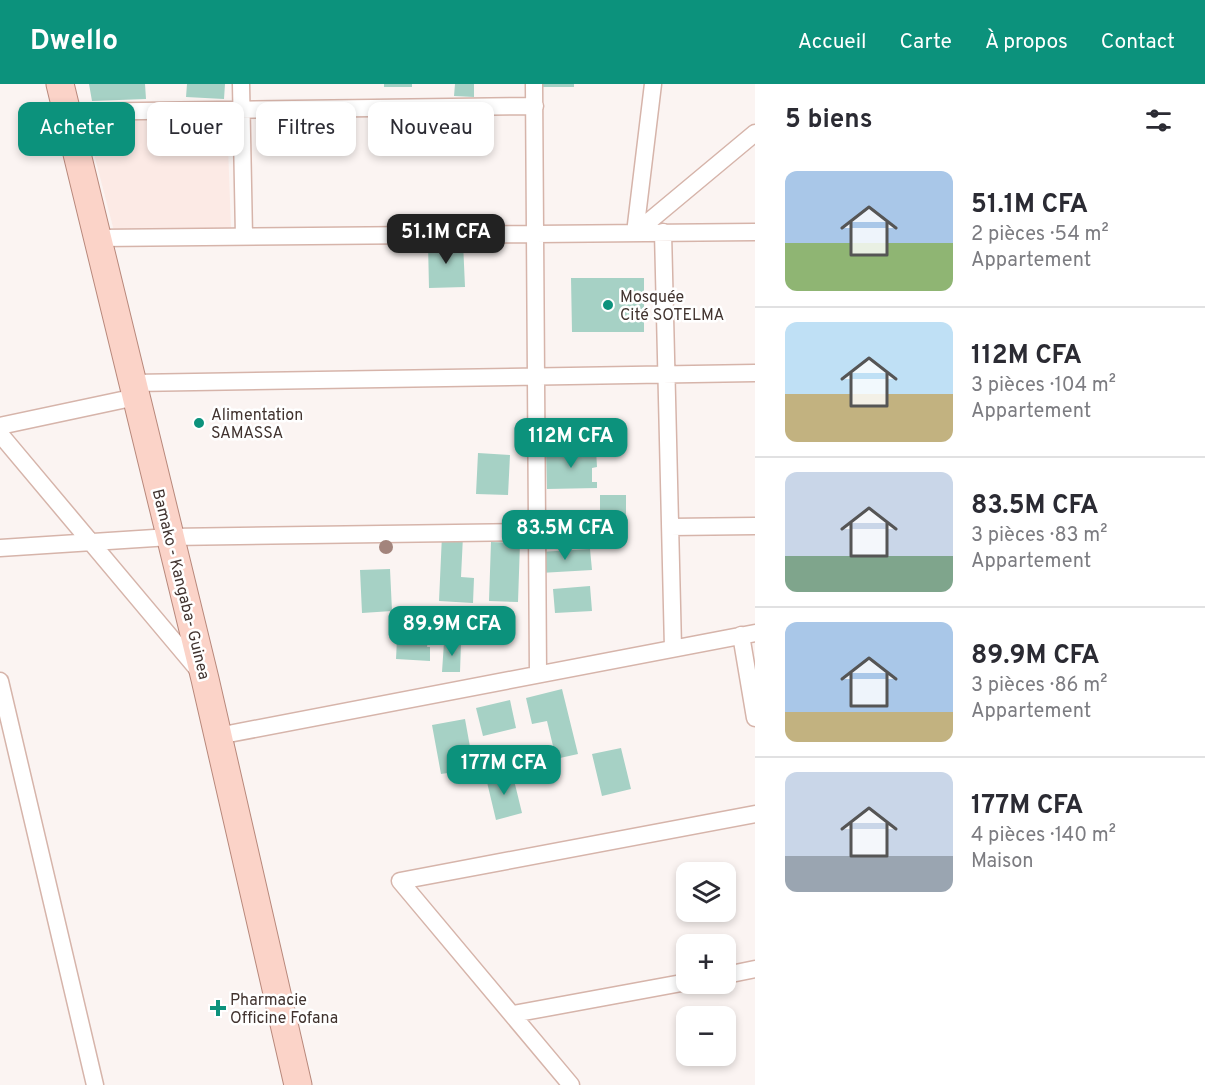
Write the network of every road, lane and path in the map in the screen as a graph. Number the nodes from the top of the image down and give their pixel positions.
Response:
1 (60, 84) edge
2 (241, 84) edge
3 (534, 84) edge
4 (653, 84) edge
5 (64, 102) edge
6 (242, 102) edge
7 (534, 106) junction
8 (244, 110) edge
9 (755, 133) edge
10 (77, 156) edge
11 (243, 156) edge
12 (663, 232) junction
13 (755, 232) edge
14 (635, 233) junction
15 (535, 234) junction
16 (244, 236) junction
17 (98, 238) junction
18 (755, 373) edge
19 (666, 374) junction
20 (536, 376) junction
21 (135, 390) junction
22 (0, 426) edge
23 (0, 434) edge
24 (755, 526) edge
25 (670, 527) junction
26 (537, 532) junction
27 (171, 537) junction
28 (92, 543) junction
29 (0, 548) edge
30 (748, 634) edge
31 (673, 648) junction
32 (538, 674) junction
33 (205, 679) junction
34 (0, 681) edge
35 (755, 718) edge
36 (218, 736) junction
37 (755, 814) edge
38 (755, 969) edge
39 (736, 973) edge
40 (676, 984) edge
41 (513, 1014) junction
42 (94, 1085) edge
43 (298, 1085) edge
44 (571, 1085) edge

1 - 5 main road, Bamako - Kangaba- Guinea
2 - 6 street
3 - 7 street
4 - 14 street
7 - 8 street
7 - 15 street
9 - 14 street
10 - 17 main road, Bamako - Kangaba- Guinea
11 - 16 street
12 - 13 street
12 - 14 street
12 - 19 street
14 - 15 street
15 - 16 street
15 - 20 street
16 - 17 street
17 - 21 main road, Bamako - Kangaba- Guinea
18 - 19 street
19 - 20 street
19 - 25 street
20 - 21 street
20 - 26 street
21 - 22 street
21 - 27 main road, Bamako - Kangaba- Guinea
23 - 28 street
24 - 25 street
25 - 31 street
26 - 27 street
26 - 32 street
27 - 28 street
27 - 33 main road, Bamako - Kangaba- Guinea
28 - 29 street
28 - 33 street
30 - 31 street
30 - 35 street
31 - 32 street
32 - 36 street
33 - 36 main road, Bamako - Kangaba- Guinea
34 - 42 street
36 - 43 main road, Bamako - Kangaba- Guinea
37 - 41 street
38 - 39 street
40 - 41 street
41 - 44 street

